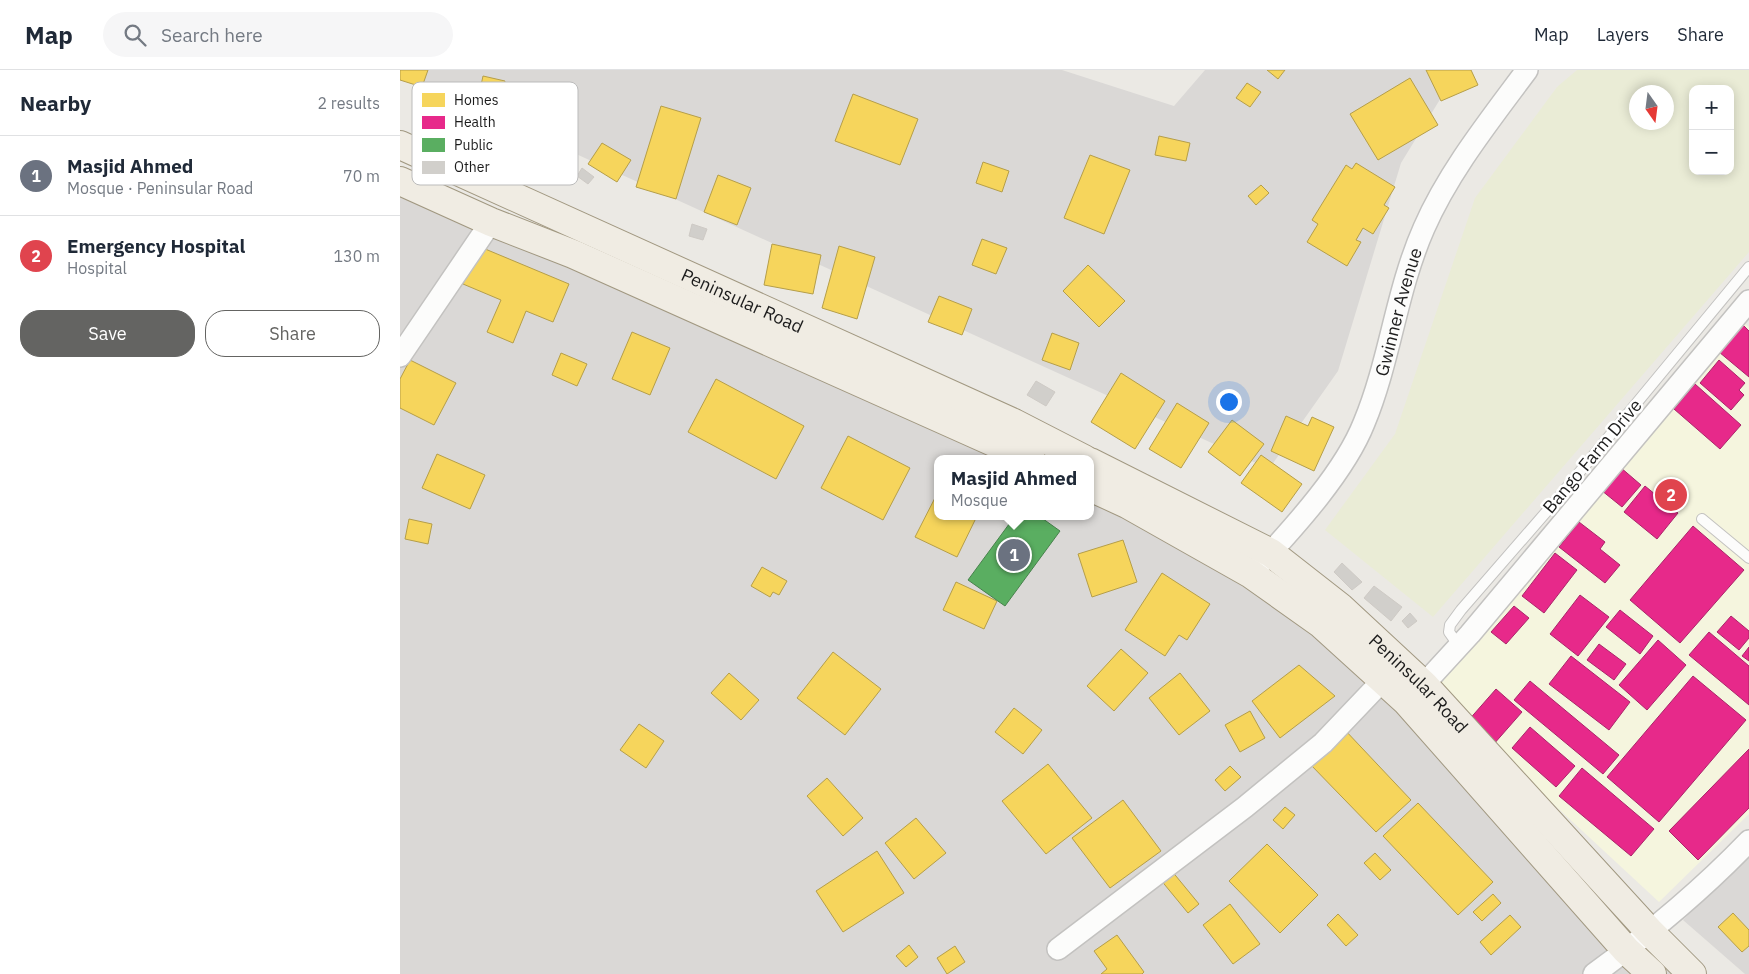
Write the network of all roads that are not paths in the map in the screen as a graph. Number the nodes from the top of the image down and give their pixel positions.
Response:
1 (1527, 70) edge
2 (400, 145) edge
3 (412, 150) edge
4 (400, 181) edge
5 (488, 185) edge
6 (491, 222) junction
7 (1749, 267) edge
8 (1748, 304) edge
9 (400, 356) edge
10 (1022, 455) edge
11 (1076, 455) edge
12 (1094, 464) edge
13 (1094, 489) edge
14 (1702, 519) dead end
15 (1271, 553) junction
16 (1749, 558) edge
17 (1251, 574) junction
18 (1459, 646) junction
19 (1383, 680) junction
20 (1415, 694) junction
21 (1749, 840) edge
22 (1650, 932) junction
23 (1058, 949) dead end
24 (1626, 950) junction
25 (1594, 974) edge
26 (1652, 974) edge
27 (1692, 974) edge

1 - 15 street, Gwinner Avenue
2 - 3 main road, Peninsular Road
4 - 6 main road, Peninsular Road
5 - 11 main road, Peninsular Road
6 - 9 street
6 - 10 main road, Peninsular Road
7 - 18 lane, Bango Farm Drive
8 - 18 street
12 - 15 main road, Peninsular Road
13 - 17 main road, Peninsular Road
14 - 16 lane
15 - 17 street, Gwinner Avenue
15 - 20 main road, Peninsular Road
17 - 19 main road, Peninsular Road
18 - 20 street
19 - 20 main road, Peninsular Road
19 - 23 street
20 - 22 main road, Peninsular Road
20 - 24 main road, Peninsular Road
21 - 22 street
22 - 24 street
22 - 27 main road, Peninsular Road
24 - 25 street
24 - 26 main road, Peninsular Road

